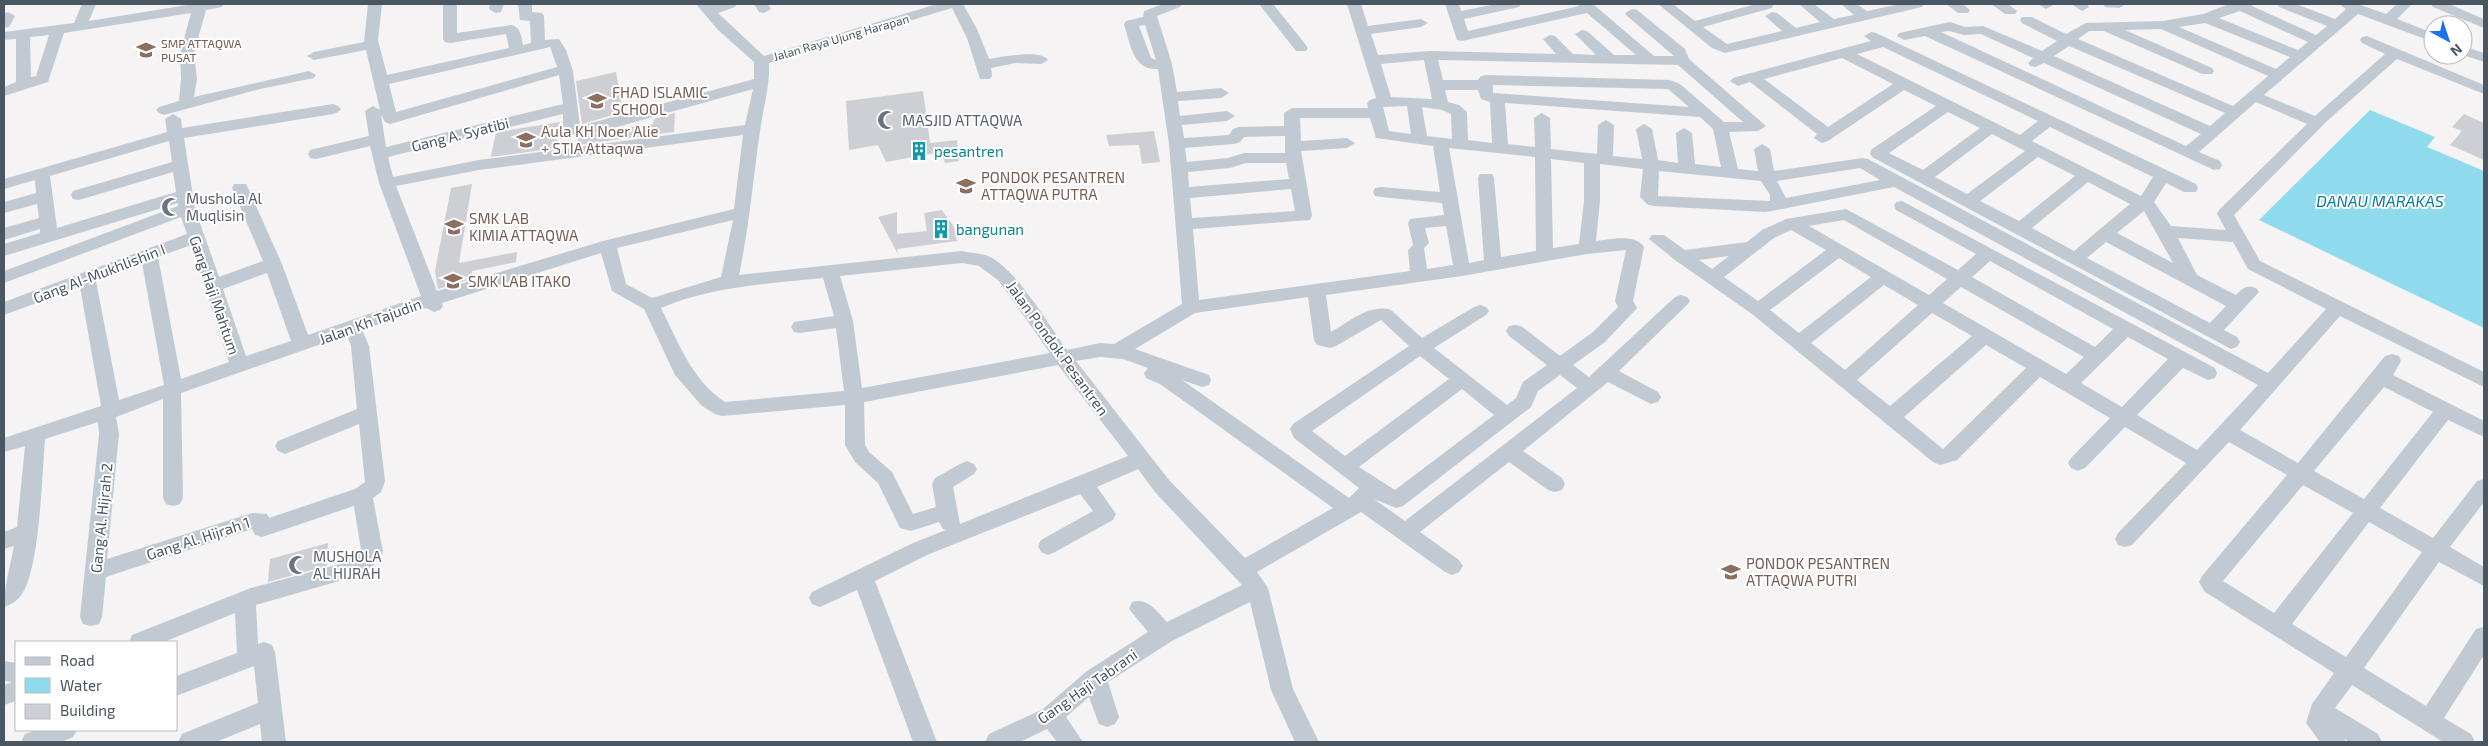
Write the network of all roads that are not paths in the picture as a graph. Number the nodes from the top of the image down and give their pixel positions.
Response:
1 (89, 4) edge
2 (217, 4) edge
3 (374, 4) edge
4 (450, 4) edge
5 (525, 4) edge
6 (730, 4) edge
7 (956, 4) edge
8 (1175, 4) edge
9 (1266, 4) edge
10 (1354, 4) edge
11 (1514, 4) edge
12 (1653, 4) edge
13 (1657, 4) edge
14 (1665, 4) edge
15 (1806, 4) edge
16 (1848, 4) edge
17 (2110, 4) edge
18 (2119, 4) edge
19 (2284, 4) edge
20 (2405, 4) edge
21 (2438, 4) edge
22 (200, 5) edge
23 (940, 5) edge
24 (1906, 5) edge
25 (2241, 5) edge
26 (1588, 6) edge
27 (2351, 6) edge
28 (706, 7) edge
29 (1454, 10) edge
30 (1632, 13) dead end
31 (2454, 15) edge
32 (1866, 17) junction
33 (2206, 18) junction
34 (1151, 19) junction
35 (2027, 20) dead end
36 (2388, 20) junction
37 (1421, 23) dead end
38 (2336, 24) junction
39 (1832, 25) junction
40 (2163, 25) junction
41 (1692, 26) junction
42 (2104, 26) junction
43 (80, 27) junction
44 (58, 30) junction
45 (1926, 31) junction
46 (1364, 32) junction
47 (23, 34) junction
48 (1582, 34) dead end
49 (1794, 34) junction
50 (2423, 34) edge
51 (4, 36) edge
52 (1904, 36) dead end
53 (1550, 39) dead end
54 (2067, 40) junction
55 (2318, 40) junction
56 (2367, 40) dead end
57 (371, 45) junction
58 (538, 45) junction
59 (1302, 48) dead end
60 (517, 49) junction
61 (1843, 53) junction
62 (2395, 53) junction
63 (2230, 54) junction
64 (1430, 55) junction
65 (314, 56) dead end
66 (2300, 56) junction
67 (2042, 57) junction
68 (1569, 58) junction
69 (1610, 59) junction
70 (761, 60) junction
71 (1040, 60) dead end
72 (1373, 60) junction
73 (1650, 60) junction
74 (1682, 61) junction
75 (1165, 64) junction
76 (565, 69) junction
77 (984, 70) joint
78 (1942, 70) junction
79 (2206, 71) junction
80 (309, 75) dead end
81 (2018, 75) junction
82 (2278, 75) junction
83 (381, 81) junction
84 (762, 82) junction
85 (24, 84) junction
86 (1435, 85) junction
87 (1485, 85) junction
88 (1910, 86) junction
89 (2185, 90) junction
90 (2484, 90) edge
91 (4, 92) edge
92 (1221, 93) dead end
93 (2257, 94) junction
94 (1170, 97) junction
95 (1497, 98) junction
96 (1414, 103) junction
97 (186, 104) junction
98 (1441, 105) junction
99 (1947, 105) junction
100 (571, 107) junction
101 (1381, 107) junction
102 (333, 109) dead end
103 (373, 111) dead end
104 (2235, 112) junction
105 (1703, 113) junction
106 (1227, 116) dead end
107 (1542, 118) dead end
108 (171, 121) junction
109 (1173, 121) junction
110 (2048, 121) junction
111 (2319, 121) junction
112 (1606, 125) dead end
113 (1992, 127) junction
114 (1720, 128) junction
115 (752, 129) junction
116 (1644, 129) dead end
117 (2212, 132) junction
118 (1684, 133) dead end
119 (1420, 140) junction
120 (1440, 142) junction
121 (2020, 142) junction
122 (1347, 143) dead end
123 (1460, 143) junction
124 (1177, 144) junction
125 (1293, 145) junction
126 (378, 146) junction
127 (1500, 147) junction
128 (1762, 149) dead end
129 (2038, 150) junction
130 (1543, 152) junction
131 (2188, 153) junction
132 (316, 154) dead end
133 (1598, 159) junction
134 (1650, 165) junction
135 (2214, 165) dead end
136 (180, 166) junction
137 (1178, 168) junction
138 (1687, 169) junction
139 (42, 174) junction
140 (1731, 174) junction
141 (2087, 175) junction
142 (1767, 176) junction
143 (2162, 176) junction
144 (1924, 177) junction
145 (1486, 178) dead end
146 (387, 182) junction
147 (1895, 182) junction
148 (1299, 183) junction
149 (4, 184) edge
150 (240, 188) dead end
151 (2190, 188) dead end
152 (1181, 192) junction
153 (1381, 192) dead end
154 (79, 195) dead end
155 (44, 196) junction
156 (1449, 198) junction
157 (186, 202) junction
158 (1969, 202) junction
159 (2143, 203) junction
160 (1778, 205) junction
161 (1902, 206) dead end
162 (4, 208) edge
163 (741, 218) junction
164 (1453, 220) junction
165 (1792, 223) junction
166 (1184, 224) junction
167 (2021, 228) junction
168 (48, 229) junction
169 (4, 234) edge
170 (2105, 234) junction
171 (2167, 234) junction
172 (195, 237) junction
173 (1658, 240) dead end
174 (2238, 240) junction
175 (25, 243) junction
176 (1754, 246) junction
177 (1587, 248) junction
178 (4, 250) edge
179 (609, 250) junction
180 (1838, 250) junction
181 (1988, 253) junction
182 (148, 254) junction
183 (1681, 256) junction
184 (1545, 257) junction
185 (2076, 258) junction
186 (273, 264) junction
187 (1493, 265) junction
188 (29, 267) junction
189 (1462, 270) junction
190 (830, 271) junction
191 (1418, 276) junction
192 (1884, 276) junction
193 (4, 277) edge
194 (87, 278) junction
195 (1712, 278) junction
196 (1960, 278) junction
197 (2190, 278) junction
198 (729, 281) junction
199 (213, 286) junction
200 (1316, 290) junction
201 (30, 299) junction
202 (1681, 301) dead end
203 (433, 302) junction
204 (1931, 304) junction
205 (651, 305) junction
206 (1191, 307) junction
207 (2337, 308) junction
208 (4, 309) edge
209 (1758, 310) junction
210 (1480, 311) dead end
211 (844, 322) junction
212 (800, 327) dead end
213 (2126, 328) junction
214 (1515, 331) dead end
215 (2212, 332) junction
216 (1985, 335) junction
217 (358, 340) junction
218 (2231, 342) dead end
219 (1799, 343) junction
220 (302, 346) junction
221 (1421, 348) junction
222 (1117, 351) junction
223 (2097, 356) junction
224 (2181, 358) junction
225 (1067, 364) junction
226 (1560, 365) junction
227 (240, 366) junction
228 (2039, 367) junction
229 (1606, 372) junction
230 (2208, 373) dead end
231 (1462, 379) junction
232 (1202, 380) dead end
233 (1845, 380) junction
234 (2484, 380) edge
235 (2270, 383) junction
236 (2068, 384) junction
237 (1590, 388) junction
238 (854, 397) junction
239 (1651, 398) dead end
240 (173, 399) junction
241 (2445, 410) junction
242 (367, 413) junction
243 (2122, 414) junction
244 (1508, 415) junction
245 (1891, 417) junction
246 (109, 421) junction
247 (2484, 430) edge
248 (2227, 432) junction
249 (4, 445) edge
250 (36, 445) junction
251 (285, 446) dead end
252 (1509, 451) junction
253 (4, 453) edge
254 (1141, 459) junction
255 (2202, 459) junction
256 (2078, 463) dead end
257 (1346, 466) junction
258 (967, 469) dead end
259 (2299, 473) junction
260 (1084, 484) junction
261 (1554, 484) dead end
262 (2484, 487) edge
263 (362, 494) junction
264 (173, 498) dead end
265 (1358, 502) junction
266 (2367, 510) junction
267 (948, 511) junction
268 (27, 532) junction
269 (1404, 533) junction
270 (953, 535) junction
271 (2125, 539) dead end
272 (4, 541) edge
273 (1048, 546) dead end
274 (2436, 550) junction
275 (1452, 566) dead end
276 (1243, 570) junction
277 (95, 572) junction
278 (863, 576) junction
279 (2484, 577) edge
280 (1257, 588) junction
281 (4, 598) edge
282 (820, 598) dead end
283 (245, 601) junction
284 (1140, 608) dead end
285 (91, 617) dead end
286 (2277, 626) junction
287 (1164, 634) junction
288 (2484, 636) edge
289 (143, 641) edge
290 (248, 657) junction
291 (2348, 670) junction
292 (1095, 678) junction
293 (178, 685) edge
294 (270, 709) junction
295 (2320, 711) junction
296 (1051, 716) junction
297 (1107, 717) dead end
298 (2429, 721) junction
299 (61, 731) edge
300 (33, 742) edge
301 (190, 742) edge
302 (274, 742) edge
303 (925, 742) edge
304 (997, 742) edge
305 (1071, 742) edge
306 (1307, 742) edge
307 (2334, 742) edge
308 (2370, 742) edge
309 (2463, 742) edge

1 - 43 street
2 - 22 street
3 - 57 street
4 - 60 street
5 - 58 street
6 - 28 street
7 - 77 street
8 - 34 street
9 - 59 street
10 - 46 street
11 - 29 street
12 - 13 street
14 - 41 street
15 - 39 street
16 - 32 street
17 - 18 street
19 - 38 street
20 - 36 street
21 - 31 street
22 - 43 street
22 - 97 street
23 - 70 street, Jalan Raya Ujung Harapan
24 - 32 street
25 - 33 street
25 - 55 street
26 - 29 street
26 - 73 street
27 - 36 street
27 - 38 street
28 - 70 street
30 - 74 street
32 - 39 street
33 - 40 street
33 - 66 street
34 - 75 street
34 - 75 street
35 - 54 street
36 - 50 street
37 - 46 street
38 - 55 street
39 - 49 street
40 - 42 street
40 - 63 street
41 - 49 street
41 - 49 street
42 - 54 street
42 - 79 street
43 - 44 street
44 - 47 street
44 - 85 street
45 - 52 street
45 - 67 street
45 - 81 street
46 - 72 street
47 - 51 street
47 - 85 street
48 - 69 street
53 - 68 street
54 - 67 street
54 - 89 street
55 - 66 street
56 - 62 street
57 - 65 street
57 - 83 street
58 - 60 street
58 - 76 street
60 - 83 street
61 - 78 street
61 - 88 street
61 - 88 street
62 - 90 street
62 - 111 street
63 - 79 street
63 - 82 street
64 - 68 street
64 - 72 street
64 - 86 street
66 - 82 street
67 - 81 street
67 - 117 street
68 - 69 street
69 - 73 street
70 - 84 street
71 - 77 street
72 - 101 street
73 - 74 street
74 - 114 street
75 - 94 street
76 - 83 street
76 - 100 street
78 - 88 street
78 - 110 street
79 - 89 street
80 - 97 street
81 - 131 street
82 - 93 street
84 - 100 street
84 - 115 street
85 - 91 street
86 - 87 street
86 - 98 street
87 - 95 street
87 - 105 street
88 - 99 street
89 - 104 street
92 - 94 street
93 - 104 street
93 - 111 street
94 - 109 street
95 - 105 street
95 - 127 street
96 - 98 street
96 - 101 street
96 - 119 street
97 - 108 street
98 - 123 street
99 - 113 street
99 - 144 street
100 - 126 street, Gang A. Syatibi
101 - 119 street
101 - 125 street
102 - 108 street
103 - 126 street
104 - 117 street
105 - 114 street
106 - 109 street
107 - 130 street
108 - 136 street, Gang Haji Mahtum
108 - 139 street
109 - 124 street
110 - 121 street
110 - 143 street
111 - 174 street
112 - 133 street
113 - 121 street
113 - 144 street
114 - 140 street
115 - 146 street
115 - 163 street
116 - 134 street
117 - 131 street
118 - 138 street
119 - 120 street
120 - 123 street
120 - 156 street
121 - 129 street
122 - 125 street
123 - 127 street
124 - 125 street
124 - 137 street
125 - 137 street
125 - 148 street
126 - 132 street, Gang A. Syatibi
126 - 146 street
127 - 130 street
128 - 142 street
129 - 141 street
129 - 158 street
130 - 133 street
130 - 184 street
131 - 135 street
133 - 134 street
133 - 177 street
134 - 138 street
134 - 160 street
136 - 154 street
136 - 157 street, Gang Haji Mahtum
137 - 152 street
138 - 140 street
139 - 149 street
139 - 155 street
140 - 142 street
141 - 159 street
141 - 167 street
142 - 147 street
142 - 160 street
143 - 151 street
143 - 159 street
144 - 158 street
145 - 187 street
146 - 203 street
147 - 160 street
147 - 235 street
148 - 152 street
148 - 166 street
150 - 186 street
152 - 166 street
153 - 156 street
155 - 162 street
155 - 168 street
156 - 164 street
157 - 168 street
157 - 172 street, Gang Haji Mahtum
157 - 188 street
158 - 167 street
159 - 170 street
159 - 171 street
161 - 181 street
163 - 179 street, Jalan Kh Tajudin
163 - 198 street
163 - 203 street, Jalan Kh Tajudin
164 - 189 street
164 - 191 street
165 - 176 street
165 - 180 street
165 - 196 street
166 - 206 street
167 - 185 street
168 - 169 street
168 - 175 street
170 - 185 street
170 - 197 street
171 - 174 street
171 - 197 street
172 - 182 street, Gang AI-Mukhlishin I
172 - 199 street, Gang Haji Mahtum
173 - 183 street
174 - 207 street
175 - 178 street
175 - 188 street
176 - 183 street
176 - 195 street
177 - 184 street
177 - 226 street
179 - 203 street, Jalan Kh Tajudin
179 - 205 street
180 - 192 street
180 - 209 street
181 - 196 street
181 - 213 street
182 - 194 street, Gang AI-Mukhlishin I
182 - 240 street
183 - 195 street
184 - 187 street
185 - 215 street
186 - 199 street
186 - 220 street
187 - 189 street
188 - 193 street
188 - 201 street
189 - 191 street
190 - 198 street, Jalan Pondok Pesantren
190 - 211 street
190 - 225 street, Jalan Pondok Pesantren
191 - 200 street
192 - 204 street
192 - 219 street
194 - 201 street, Gang AI-Mukhlishin I
194 - 246 street, Gang Al. Hijrah 2
195 - 209 street
196 - 204 street
196 - 223 street
197 - 215 street
198 - 205 street, Jalan Pondok Pesantren
199 - 227 street, Gang Haji Mahtum
200 - 206 street
200 - 221 street
201 - 208 street, Gang AI-Mukhlishin I
202 - 229 street
203 - 217 street, Jalan Kh Tajudin
203 - 220 street, Jalan Kh Tajudin
204 - 216 street
204 - 233 street
205 - 238 street
206 - 222 street
207 - 234 street
207 - 235 street
209 - 219 street
210 - 221 street
211 - 212 street
211 - 238 street
213 - 223 street
213 - 224 street
214 - 226 street
215 - 218 street
216 - 228 street
216 - 245 street
217 - 240 street, Jalan Kh Tajudin
217 - 242 street
219 - 233 street
220 - 227 street, Jalan Kh Tajudin
221 - 231 street
221 - 257 street
222 - 225 street
222 - 232 street
223 - 236 street
224 - 230 street
224 - 243 street
225 - 238 street
225 - 254 street, Jalan Pondok Pesantren
225 - 265 street
226 - 237 street
226 - 244 street
227 - 240 street, Jalan Kh Tajudin
228 - 236 street
228 - 245 street
229 - 237 street
229 - 239 street
231 - 244 street
231 - 257 street
233 - 245 street
235 - 248 street
236 - 243 street
237 - 252 street
238 - 267 street
240 - 246 street, Jalan Kh Tajudin
240 - 264 street
241 - 247 street
241 - 259 street
241 - 266 street
242 - 251 street
242 - 263 street
243 - 255 street
243 - 256 street
244 - 265 street
246 - 250 street, Jalan Kh Tajudin
246 - 277 street, Gang Al. Hijrah 2
248 - 255 street
248 - 259 street
249 - 250 street, Jalan Kh Tajudin
250 - 253 street, Jalan Kh Tajudin
250 - 268 street
252 - 261 street
252 - 269 street
254 - 260 street
254 - 276 street, Jalan Pondok Pesantren
255 - 271 street
257 - 265 street
258 - 267 street
259 - 266 street
259 - 286 street
260 - 270 street
260 - 273 street
262 - 274 street
263 - 277 street, Gang Al. Hijrah 1
263 - 283 street
265 - 269 street
265 - 276 street
266 - 274 street
266 - 286 street
267 - 270 street
268 - 272 street
268 - 281 street
269 - 275 street
270 - 278 street
274 - 279 street
274 - 291 street
276 - 280 street, Jalan Pondok Pesantren
277 - 285 street, Gang Al. Hijrah 2
278 - 282 street
278 - 303 street
280 - 287 street, Gang Haji Tabrani
280 - 306 street, Jalan Pondok Pesantren
283 - 289 street
283 - 290 street
284 - 287 street
286 - 291 street
287 - 292 street, Gang Haji Tabrani
288 - 298 street
290 - 293 street
290 - 294 street
291 - 295 street
291 - 298 street
292 - 296 street, Gang Haji Tabrani
292 - 297 street
294 - 301 street
294 - 302 street
295 - 307 street
295 - 308 street
296 - 304 street, Gang Haji Tabrani
296 - 305 street
298 - 309 street
299 - 300 street

